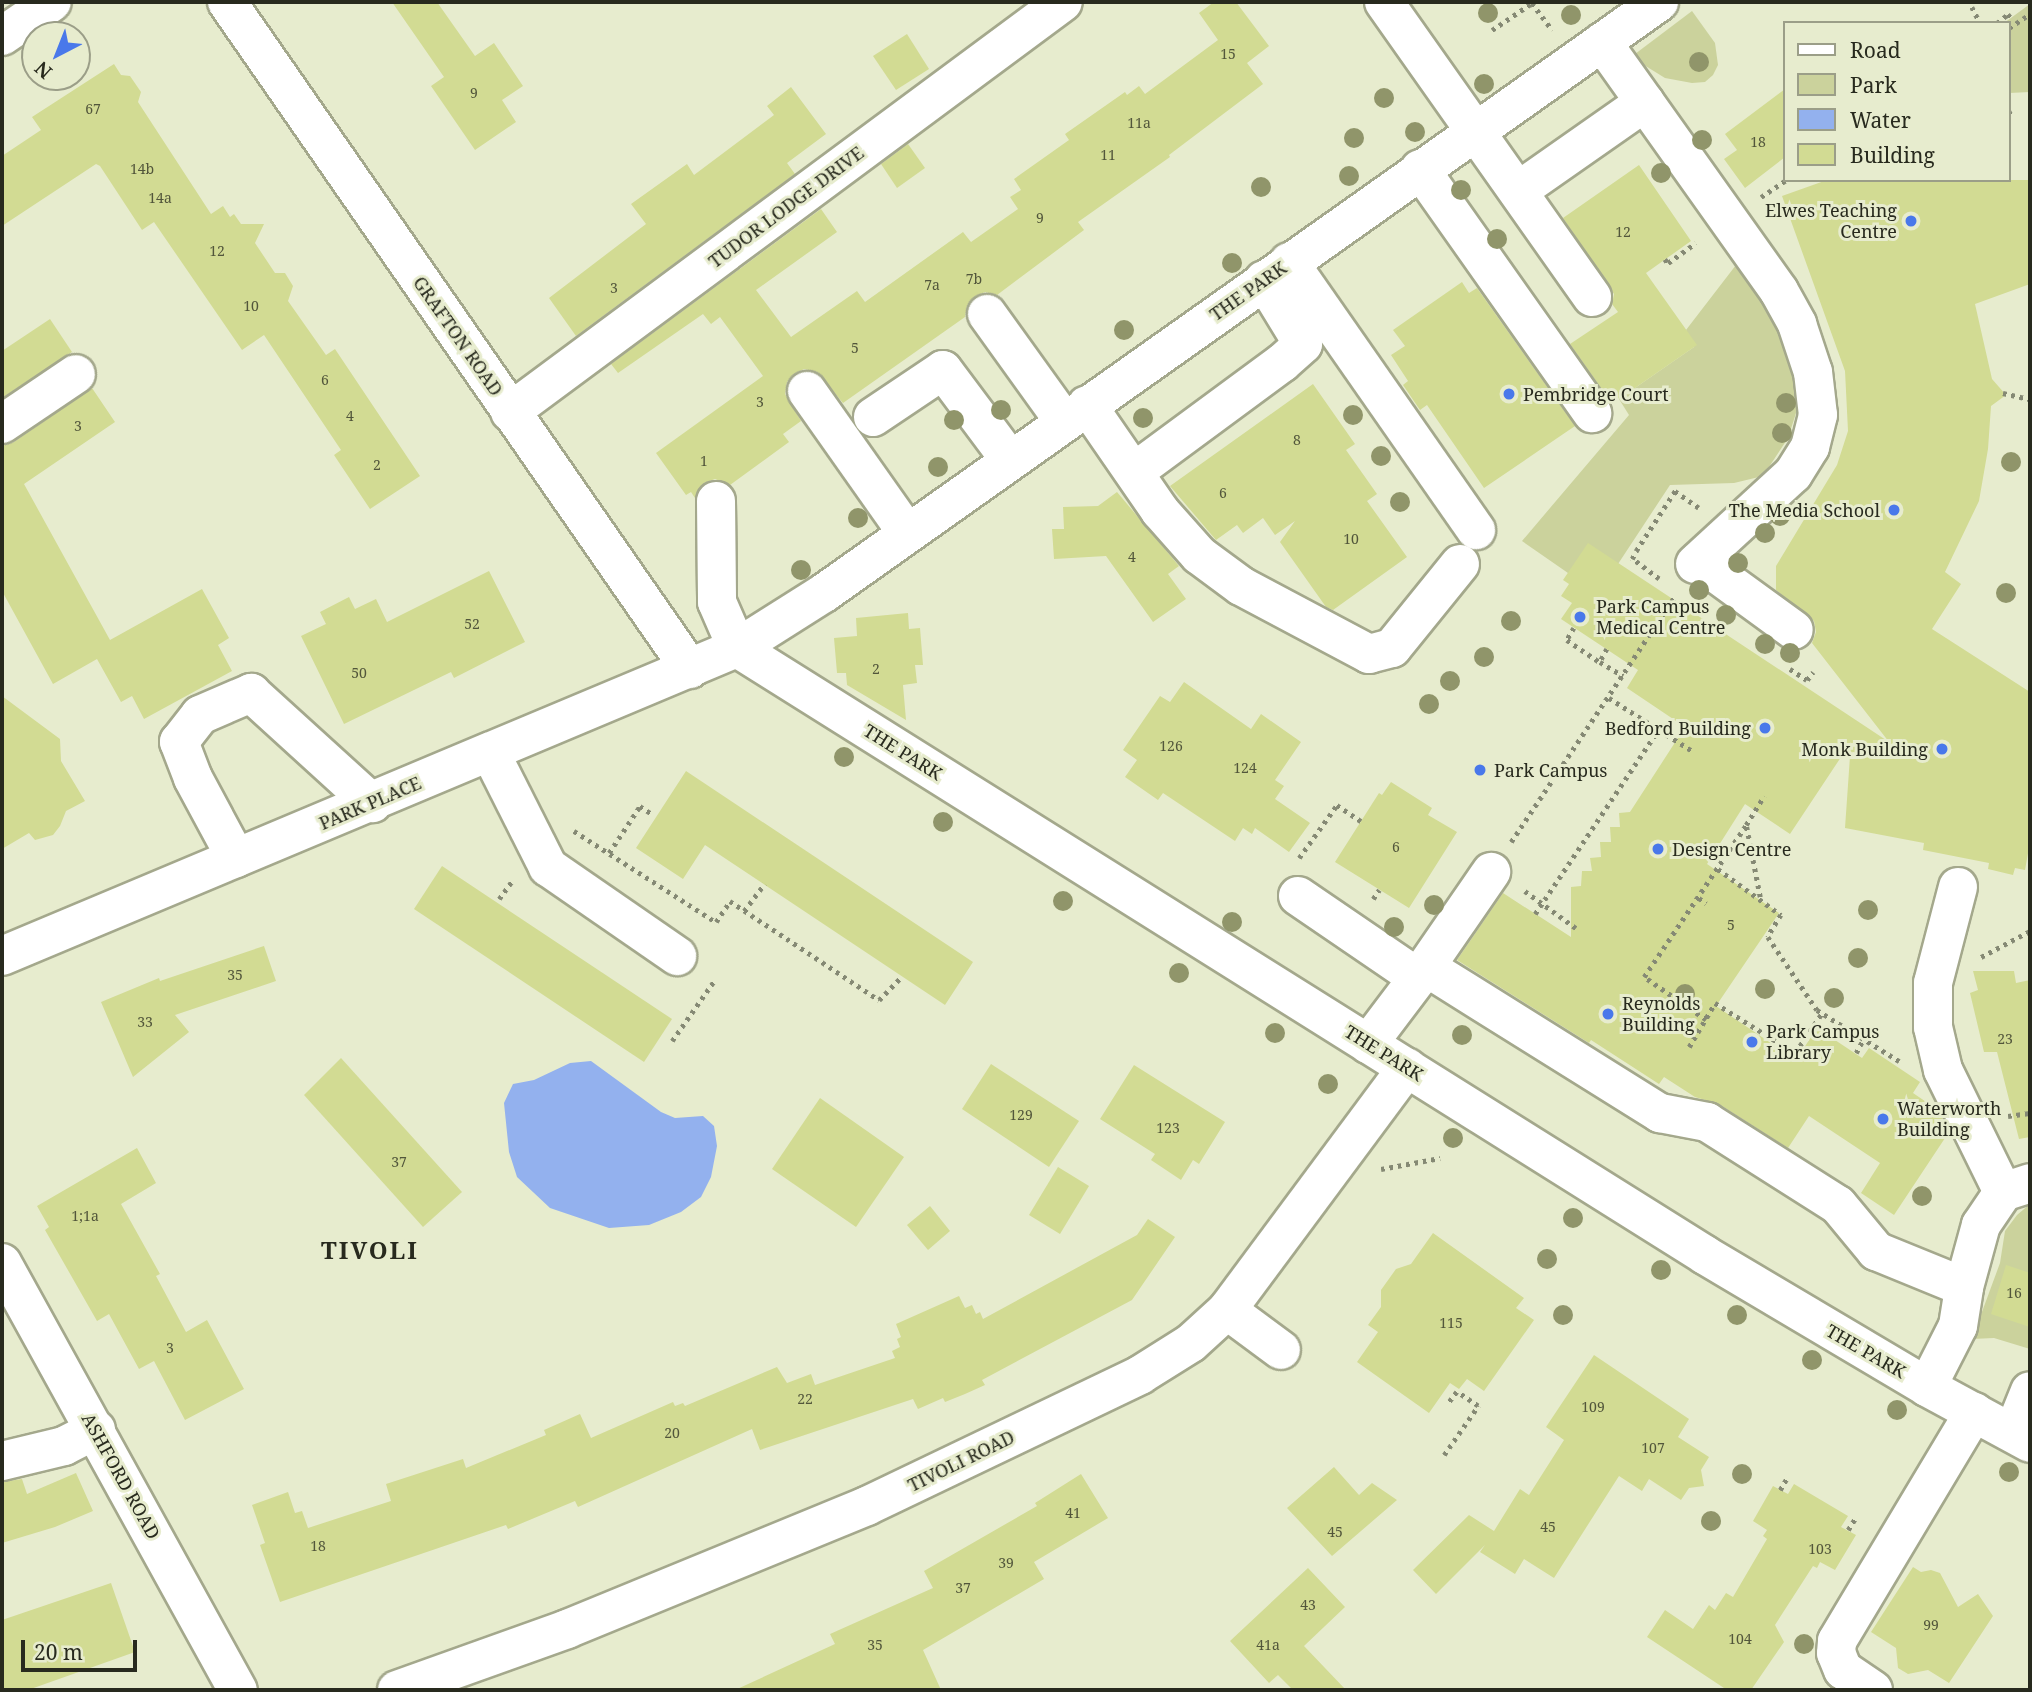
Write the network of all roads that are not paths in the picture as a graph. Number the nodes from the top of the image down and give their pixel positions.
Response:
1 (52, 2) edge
2 (227, 2) edge
3 (1063, 2) edge
4 (1384, 2) edge
5 (1659, 2) edge
6 (2, 36) edge
7 (1602, 42) junction
8 (1645, 102) junction
9 (1476, 131) junction
10 (1420, 169) junction
11 (1518, 191) junction
12 (1277, 271) junction
13 (1592, 297) dead end
14 (987, 314) dead end
15 (76, 374) dead end
16 (807, 391) dead end
17 (510, 412) junction
18 (1075, 413) junction
19 (1592, 414) dead end
20 (873, 416) dead end
21 (2, 424) edge
22 (1010, 460) junction
23 (1134, 472) junction
24 (716, 501) dead end
25 (907, 533) junction
26 (1794, 630) dead end
27 (737, 648) junction
28 (690, 669) junction
29 (490, 752) junction
30 (372, 803) junction
31 (236, 858) junction
32 (1492, 870) road end
33 (1958, 887) dead end
34 (1298, 896) road end
35 (2, 956) edge
36 (677, 956) dead end
37 (1422, 973) junction
38 (1368, 1044) junction
39 (1408, 1068) junction
40 (2016, 1187) edge
41 (2, 1263) edge
42 (1964, 1287) junction
43 (1227, 1310) junction
44 (1281, 1350) dead end
45 (1927, 1387) junction
46 (2030, 1391) edge
47 (1974, 1412) junction
48 (96, 1430) junction
49 (2022, 1438) edge
50 (2, 1461) edge
51 (238, 1690) edge
52 (397, 1690) edge
53 (1873, 1690) edge

1 - 6 street
2 - 17 street, GRAFTON ROAD
3 - 17 street, TUDOR LODGE DRIVE
4 - 9 street
5 - 7 street, THE PARK
7 - 8 street
7 - 9 street, THE PARK
8 - 11 street
8 - 26 street
9 - 10 street, THE PARK
9 - 11 street
10 - 12 street, THE PARK
10 - 19 street
11 - 13 street
12 - 18 street, THE PARK
12 - 23 street
12 - 23 street
14 - 18 street
15 - 21 street
16 - 25 street
17 - 28 street, GRAFTON ROAD
18 - 22 street, THE PARK
18 - 23 street
20 - 22 street
22 - 25 street, THE PARK
24 - 27 street
25 - 27 street, THE PARK
27 - 28 street, PARK PLACE
27 - 38 street, THE PARK
28 - 29 street, PARK PLACE
29 - 30 street, PARK PLACE
29 - 36 street
30 - 31 street, PARK PLACE
30 - 31 street
31 - 35 street, PARK PLACE
32 - 37 street
33 - 40 street
34 - 37 street
37 - 38 street
37 - 42 street
38 - 39 street, THE PARK
39 - 43 street, TIVOLI ROAD
39 - 45 street, THE PARK
40 - 42 street
41 - 48 street, ASHFORD ROAD
42 - 45 street
43 - 44 street
43 - 52 street, TIVOLI ROAD
45 - 47 street, THE PARK
46 - 49 street
47 - 49 street, THE PARK
47 - 53 street
48 - 50 street
48 - 51 street, ASHFORD ROAD

